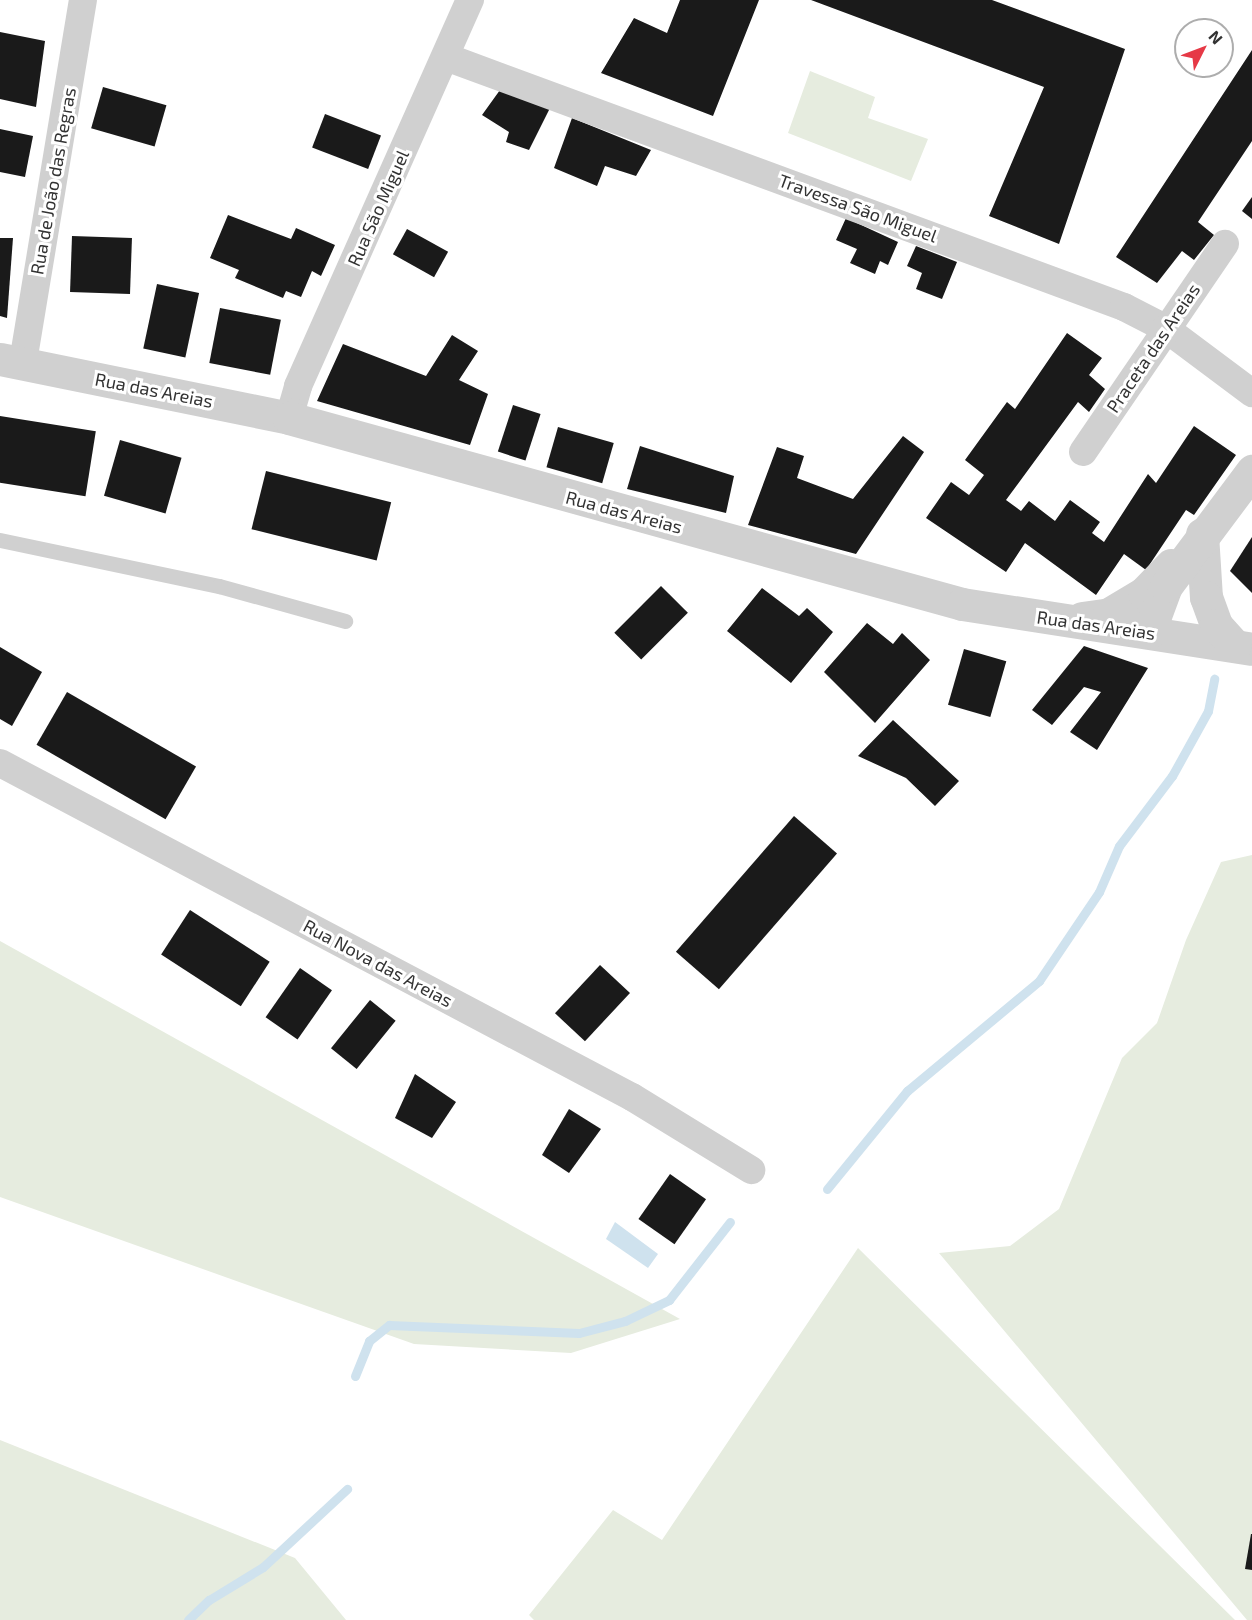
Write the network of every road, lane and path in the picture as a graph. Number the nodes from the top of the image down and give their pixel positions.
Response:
1 (83, 0) edge
2 (470, 0) edge
3 (446, 57) junction
4 (1225, 244) dead end
5 (1165, 328) junction
6 (11, 361) edge
7 (1252, 393) edge
8 (289, 418) junction
9 (1083, 452) dead end
10 (1252, 471) edge
11 (1202, 534) junction
12 (0, 540) edge
13 (345, 621) dead end
14 (1057, 621) junction
15 (1161, 634) junction
16 (1244, 648) edge
17 (0, 763) edge
18 (751, 1170) dead end

1 - 6 street, Rua de João das Regras
2 - 3 street, Rua São Miguel
3 - 5 street, Travessa São Miguel
3 - 8 street, Rua São Miguel
4 - 5 street, Praceta das Areias
5 - 7 street, Travessa São Miguel
5 - 9 street, Praceta das Areias
6 - 8 street, Rua das Areias
8 - 14 street, Rua das Areias
10 - 11 street
11 - 14 street
11 - 15 street
11 - 16 street
12 - 13 lane
14 - 15 street, Rua das Areias
15 - 16 street, Rua das Areias
17 - 18 street, Rua Nova das Areias

